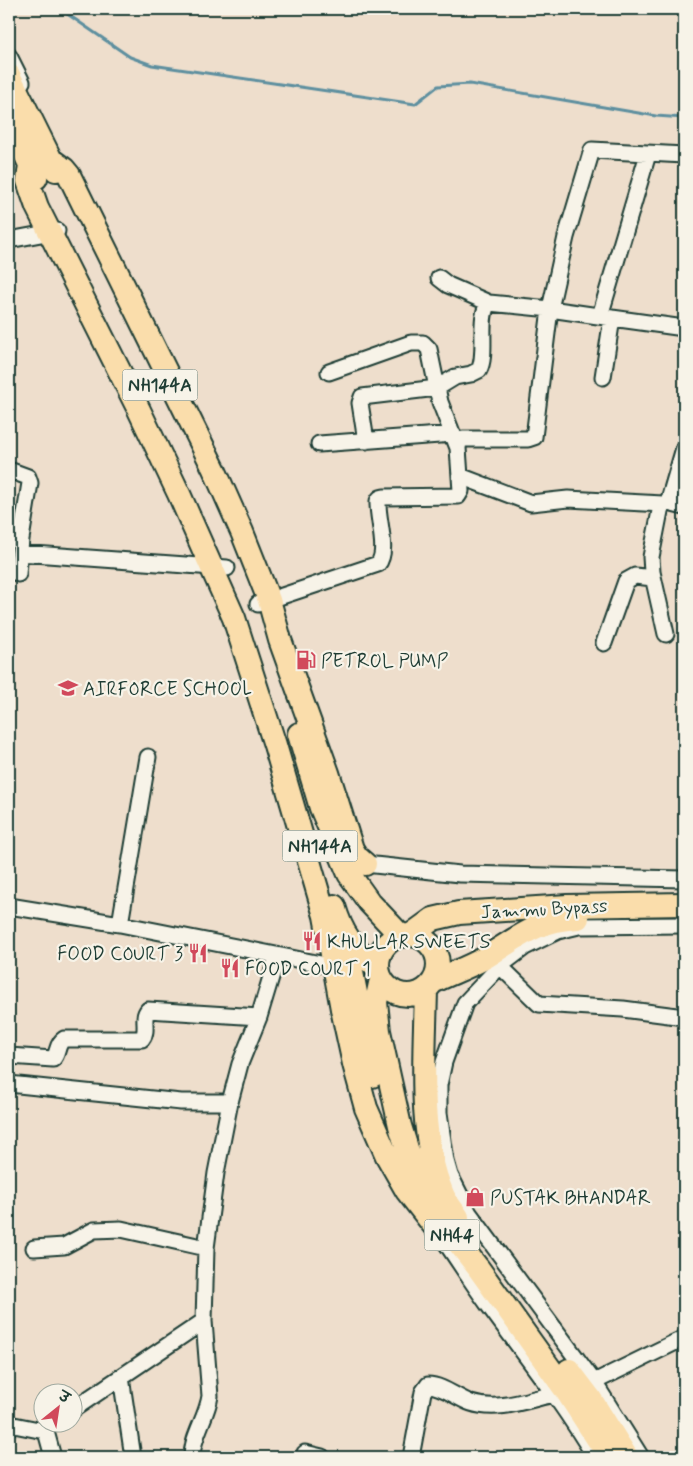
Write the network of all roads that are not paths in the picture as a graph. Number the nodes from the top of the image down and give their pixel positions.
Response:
1 (9, 56) edge
2 (9, 75) edge
3 (9, 119) edge
4 (9, 147) edge
5 (648, 154) junction
6 (684, 155) edge
7 (39, 161) junction
8 (55, 232) junction
9 (9, 240) edge
10 (440, 278) dead end
11 (488, 303) junction
12 (550, 309) junction
13 (606, 317) junction
14 (684, 328) edge
15 (329, 372) dead end
16 (603, 377) dead end
17 (437, 388) junction
18 (366, 441) junction
19 (456, 441) junction
20 (319, 444) dead end
21 (684, 448) edge
22 (9, 470) edge
23 (460, 476) junction
24 (666, 503) junction
25 (684, 507) edge
26 (17, 544) edge
27 (220, 568) junction
28 (18, 574) dead end
29 (653, 578) junction
30 (231, 596) junction
31 (264, 602) junction
32 (666, 634) dead end
33 (604, 643) dead end
34 (266, 650) junction
35 (288, 722) junction
36 (148, 757) dead end
37 (366, 864) joint
38 (684, 879) edge
39 (684, 904) edge
40 (9, 906) edge
41 (684, 916) edge
42 (120, 924) junction
43 (684, 925) edge
44 (344, 934) junction
45 (406, 935) junction
46 (277, 957) junction
47 (500, 966) junction
48 (342, 969) junction
49 (380, 974) junction
50 (429, 985) junction
51 (259, 1017) junction
52 (684, 1017) edge
53 (9, 1056) edge
54 (9, 1084) edge
55 (230, 1102) junction
56 (407, 1150) junction
57 (436, 1197) junction
58 (469, 1213) junction
59 (435, 1227) junction
60 (34, 1248) dead end
61 (206, 1248) junction
62 (204, 1321) junction
63 (684, 1338) edge
64 (122, 1377) junction
65 (594, 1382) junction
66 (554, 1394) junction
67 (82, 1403) edge
68 (9, 1424) edge
69 (32, 1430) edge
70 (49, 1434) edge
71 (305, 1453) dead end
72 (52, 1457) edge
73 (133, 1457) edge
74 (192, 1457) edge
75 (322, 1457) edge
76 (411, 1457) edge
77 (595, 1457) edge
78 (609, 1457) edge
79 (627, 1457) edge
80 (641, 1457) edge

1 - 7 street
2 - 7 highway, NH144A
3 - 7 highway, NH144A
4 - 7 street
5 - 6 street
5 - 12 street
5 - 13 street
7 - 8 highway, NH144A
7 - 31 highway, NH144A
8 - 9 street
8 - 27 highway, NH144A
10 - 11 street
11 - 12 street
11 - 17 street
12 - 13 street
12 - 19 street
13 - 14 street
13 - 16 street
15 - 17 street
17 - 18 street
17 - 19 street
18 - 19 street
18 - 20 street
19 - 23 street
21 - 24 street
22 - 26 street
23 - 24 street
23 - 31 street
24 - 25 street
24 - 29 street
26 - 27 street
26 - 28 street
27 - 30 highway, NH144A
29 - 32 street
29 - 33 street
30 - 34 highway, NH144A
30 - 35 highway
31 - 34 highway, NH144A
31 - 35 highway
34 - 35 highway, NH144A
35 - 37 highway
35 - 44 highway, NH144A
35 - 45 highway, NH144A
35 - 48 highway
36 - 42 street
37 - 38 street
39 - 45 highway, Jammu Bypass / NH44
40 - 42 street
41 - 50 highway, Jammu Bypass
42 - 46 street
43 - 47 street
44 - 48 highway
44 - 49 highway, NH144A
45 - 49 highway, NH44
45 - 50 highway, NH44
46 - 48 street
46 - 51 street
47 - 52 street
47 - 58 street
48 - 49 street
48 - 56 highway
48 - 59 highway
49 - 50 highway
49 - 56 highway, NH44
50 - 57 highway, NH44
51 - 53 street
51 - 55 street
54 - 55 street
55 - 61 street
56 - 57 highway, NH44
57 - 58 street
57 - 59 street
57 - 78 highway, NH44
57 - 79 highway, NH44
58 - 65 street
59 - 66 street
60 - 61 street
61 - 62 street
62 - 64 street
62 - 74 street
63 - 65 street
64 - 67 street
64 - 73 street
65 - 80 street
66 - 76 street
66 - 77 street
68 - 69 street
70 - 72 street
71 - 75 street

